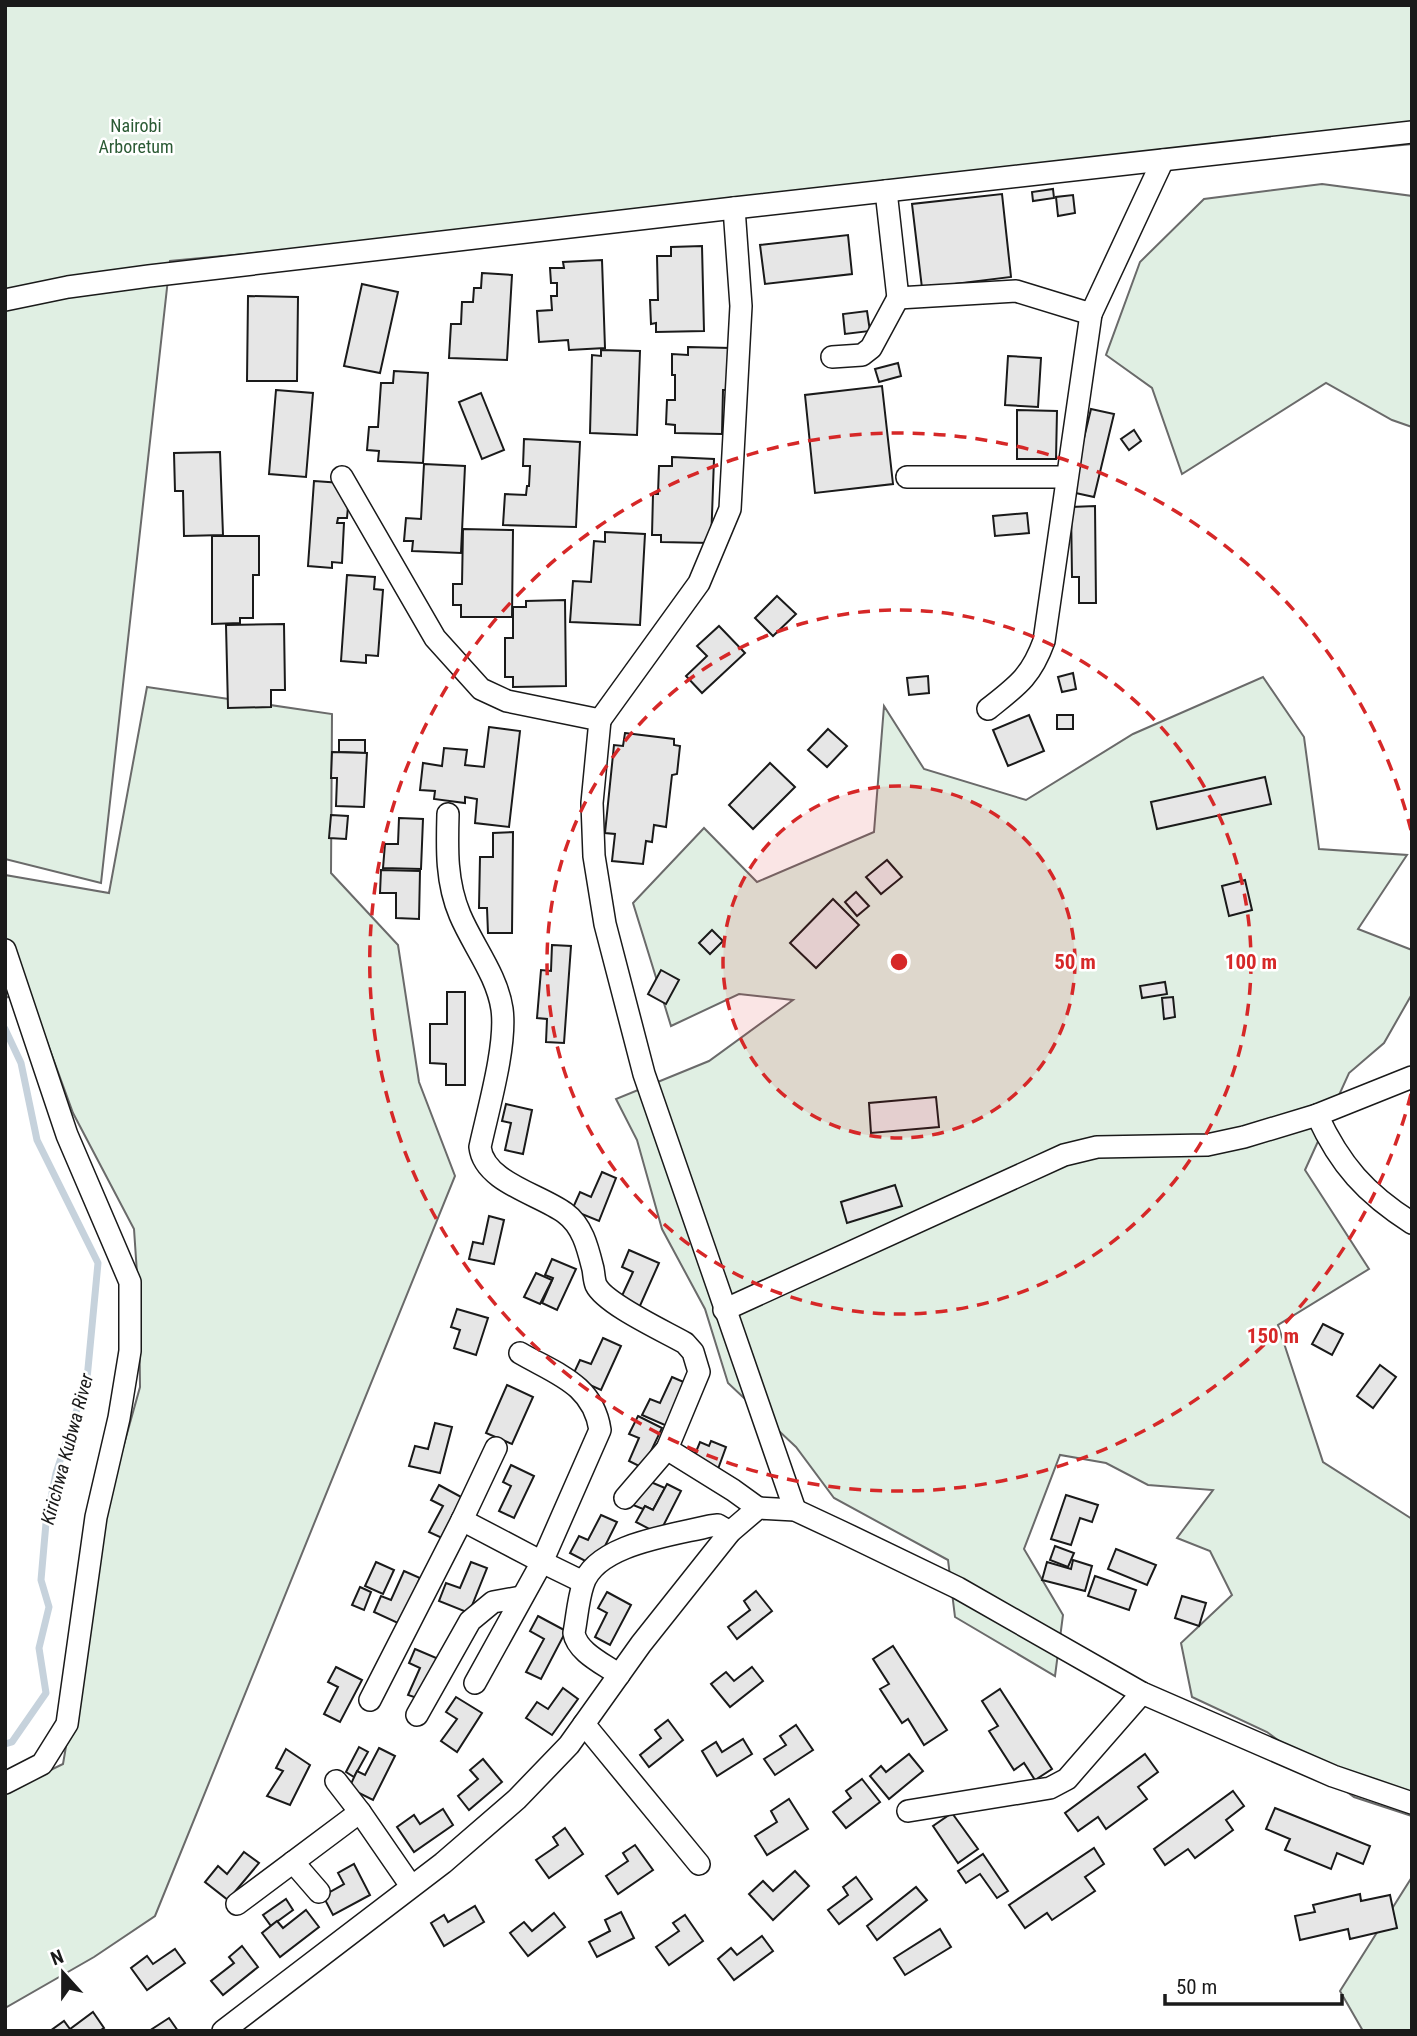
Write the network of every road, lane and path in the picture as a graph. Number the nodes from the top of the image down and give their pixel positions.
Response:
1 (1412, 132) edge
2 (1163, 160) junction
3 (886, 191) junction
4 (734, 208) junction
5 (898, 298) junction
6 (5, 300) edge
7 (1091, 314) junction
8 (832, 357) dead end
9 (342, 477) dead end
10 (907, 477) dead end
11 (1067, 477) junction
12 (988, 709) dead end
13 (600, 720) junction
14 (448, 814) dead end
15 (5, 950) edge
16 (1412, 1077) edge
17 (1317, 1115) junction
18 (1412, 1223) edge
19 (724, 1310) junction
20 (520, 1353) dead end
21 (496, 1448) dead end
22 (667, 1449) junction
23 (625, 1498) dead end
24 (758, 1508) junction
25 (795, 1510) junction
26 (463, 1521) junction
27 (730, 1532) junction
28 (542, 1562) junction
29 (583, 1582) junction
30 (521, 1597) junction
31 (619, 1675) junction
32 (475, 1683) dead end
33 (1142, 1693) junction
34 (370, 1700) dead end
35 (417, 1715) dead end
36 (584, 1724) junction
37 (336, 1782) dead end
38 (5, 1783) edge
39 (1412, 1803) edge
40 (908, 1811) dead end
41 (360, 1812) junction
42 (293, 1862) junction
43 (699, 1864) dead end
44 (411, 1886) junction
45 (319, 1892) dead end
46 (237, 1904) dead end
47 (223, 2031) edge

1 - 2 street
2 - 3 street
2 - 7 street
3 - 4 street
3 - 5 street
4 - 6 street
4 - 13 street
5 - 7 street
5 - 8 street
7 - 11 street
9 - 13 street
10 - 11 street
11 - 12 street
13 - 19 street
14 - 22 street
15 - 38 street
16 - 17 street
17 - 18 street
17 - 19 street
19 - 25 street
20 - 28 street
21 - 26 street
22 - 23 street
22 - 24 street
24 - 25 street
24 - 27 street
25 - 33 street
26 - 28 street
26 - 34 street
27 - 29 street
27 - 31 street
28 - 29 street
28 - 30 street
29 - 31 street
30 - 32 street
30 - 35 street
31 - 36 street
33 - 39 street
33 - 40 street
36 - 43 street
36 - 44 street
37 - 41 street
41 - 42 street
41 - 44 street
42 - 45 street
42 - 46 street
44 - 47 street

